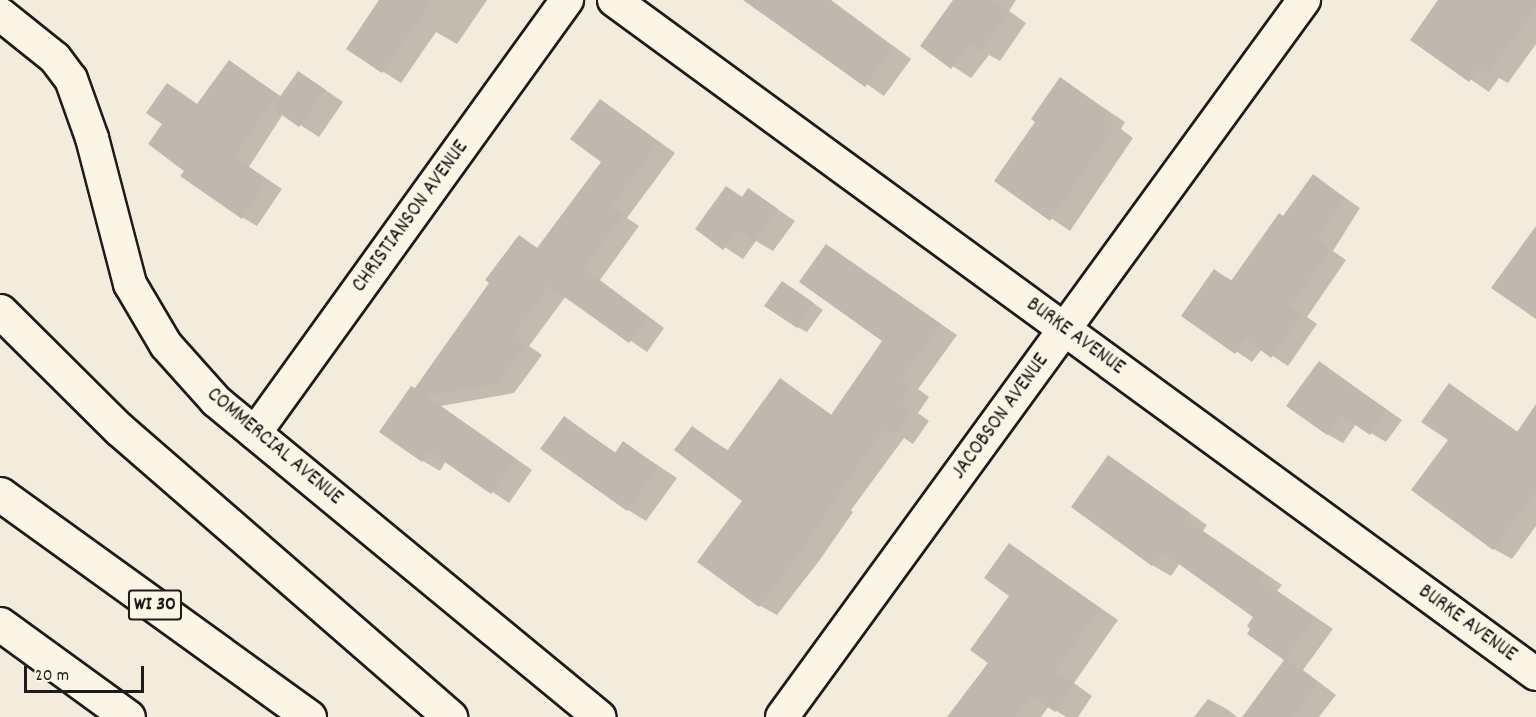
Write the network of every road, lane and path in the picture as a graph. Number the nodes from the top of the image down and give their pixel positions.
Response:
1 (567, 0) edge
2 (614, 0) edge
3 (1304, 0) edge
4 (0, 14) edge
5 (0, 311) edge
6 (1064, 329) junction
7 (255, 433) junction
8 (0, 494) edge
9 (0, 624) edge
10 (1536, 674) edge
11 (128, 717) edge
12 (309, 717) edge
13 (450, 717) edge
14 (599, 717) edge
15 (782, 717) edge

1 - 7 street, CHRISTIANSON AVENUE
2 - 6 street, BURKE AVENUE
3 - 6 street, JACOBSON AVENUE
4 - 7 street, COMMERCIAL AVENUE
5 - 13 highway
6 - 10 street, BURKE AVENUE
6 - 15 street, JACOBSON AVENUE
7 - 14 street, COMMERCIAL AVENUE
8 - 12 highway, WI 30
9 - 11 highway

